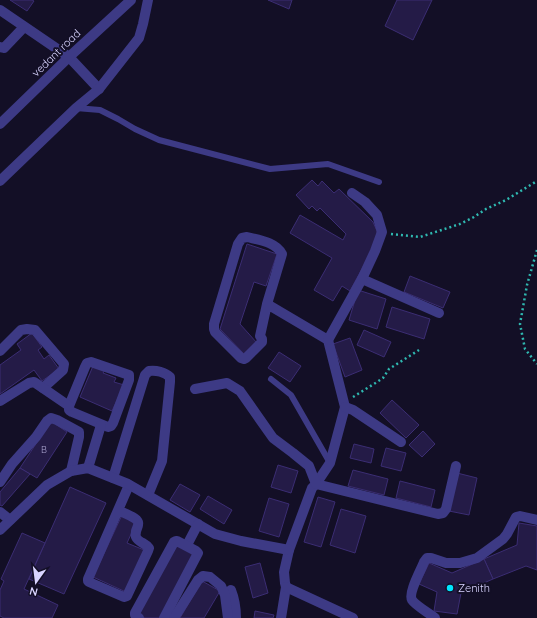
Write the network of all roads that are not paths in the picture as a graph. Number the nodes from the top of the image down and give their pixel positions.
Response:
1 (131, 0) edge
2 (148, 0) edge
3 (0, 10) edge
4 (24, 27) junction
5 (0, 47) edge
6 (69, 57) junction
7 (99, 89) junction
8 (76, 108) junction
9 (0, 124) edge
10 (0, 181) edge
11 (379, 182) dead end
12 (352, 192) dead end
13 (362, 279) junction
14 (267, 304) junction
15 (439, 314) dead end
16 (328, 340) junction
17 (0, 351) edge
18 (271, 379) dead end
19 (43, 388) junction
20 (195, 388) dead end
21 (0, 402) edge
22 (344, 404) junction
23 (70, 406) junction
24 (101, 424) junction
25 (401, 442) dead end
26 (330, 463) junction
27 (456, 466) dead end
28 (88, 468) junction
29 (71, 471) junction
30 (113, 478) junction
31 (0, 482) edge
32 (316, 484) junction
33 (130, 485) junction
34 (148, 496) junction
35 (118, 510) junction
36 (0, 512) edge
37 (10, 520) junction
38 (537, 520) edge
39 (198, 524) junction
40 (0, 530) edge
41 (187, 546) junction
42 (290, 550) junction
43 (286, 587) junction
44 (231, 590) dead end
45 (139, 618) edge
46 (164, 618) edge
47 (174, 618) edge
48 (228, 618) edge
49 (236, 618) edge
50 (281, 618) edge
51 (352, 618) edge
52 (435, 618) edge

1 - 6 street, vedant road
2 - 7 street
3 - 4 street
4 - 5 street
4 - 6 street
6 - 7 street
6 - 9 street, vedant road
7 - 8 street
8 - 10 street
8 - 11 lane
12 - 13 street
13 - 15 street
13 - 16 street
14 - 14 street
14 - 16 street
16 - 22 street
17 - 19 street
18 - 26 lane
19 - 21 street
19 - 23 street
20 - 32 street
22 - 25 street
22 - 26 street
23 - 24 street
23 - 24 street
24 - 28 street
26 - 32 street
27 - 32 street
28 - 29 street
28 - 30 street
29 - 31 street
29 - 37 street
30 - 33 street
30 - 34 street
32 - 42 street
33 - 34 street
33 - 35 street
34 - 39 street
35 - 35 street
36 - 37 street
37 - 40 street
38 - 52 street
39 - 41 street
39 - 42 street
41 - 45 street
41 - 46 street
42 - 43 street
43 - 50 street
43 - 51 street
44 - 49 street
47 - 48 street

